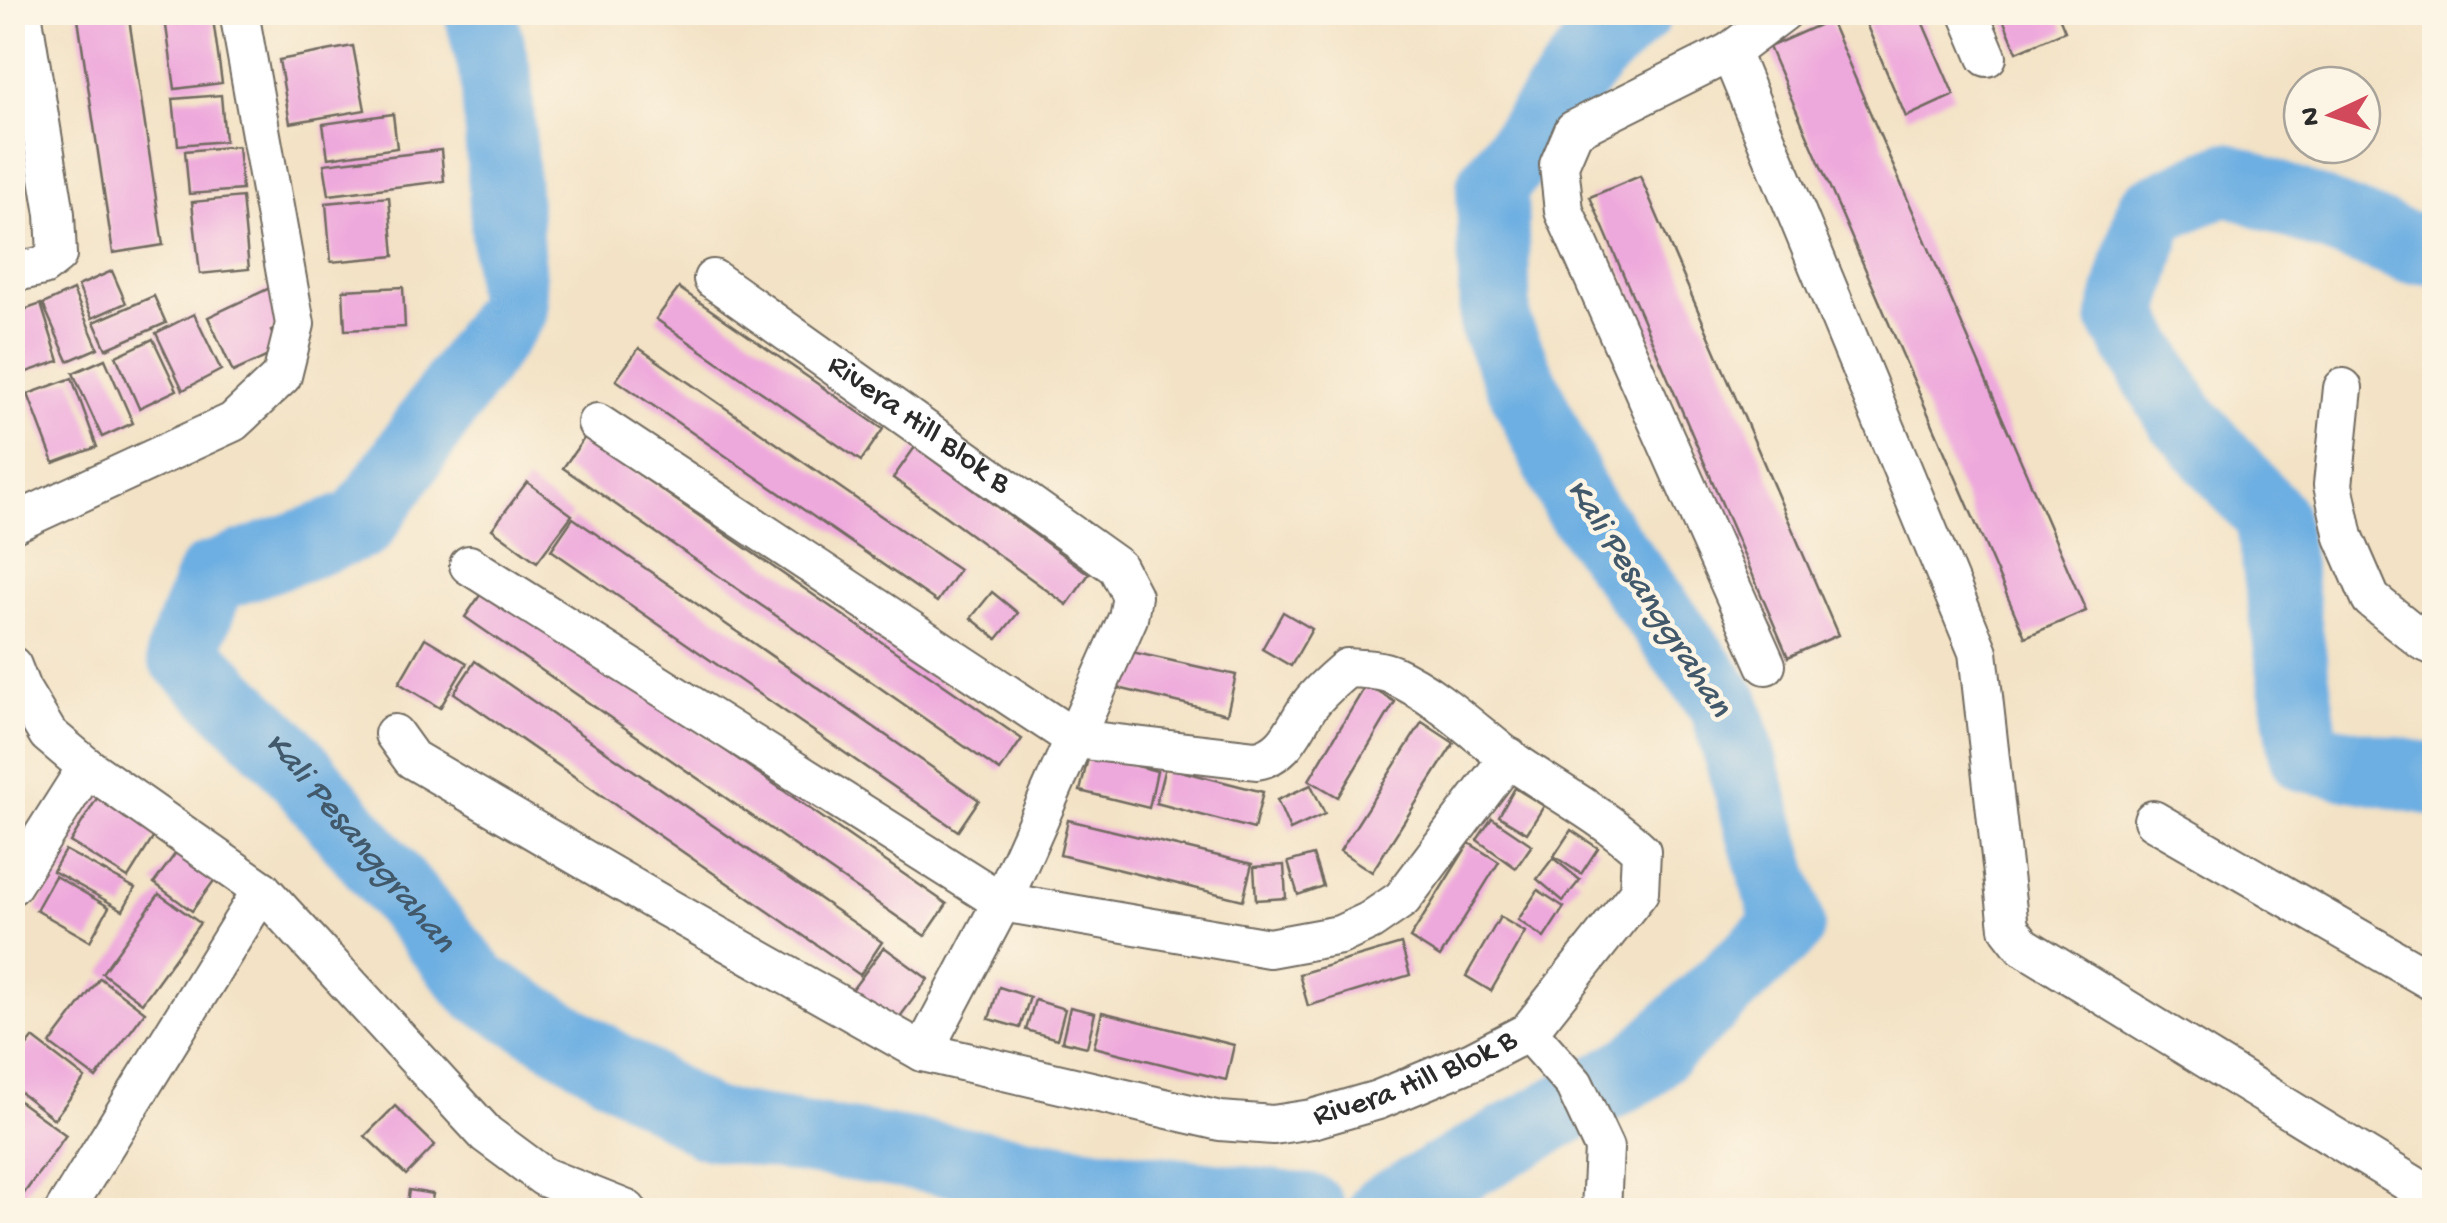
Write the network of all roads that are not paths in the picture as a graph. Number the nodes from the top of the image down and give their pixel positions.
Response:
1 (22, 12) edge
2 (239, 12) edge
3 (1783, 12) edge
4 (1968, 12) edge
5 (1730, 52) junction
6 (1987, 57) dead end
7 (12, 273) edge
8 (713, 279) dead end
9 (2343, 388) dead end
10 (597, 422) dead end
11 (12, 524) edge
12 (469, 566) dead end
13 (2434, 646) edge
14 (1766, 665) dead end
15 (12, 666) edge
16 (394, 734) dead end
17 (1075, 739) junction
18 (1508, 757) junction
19 (87, 767) junction
20 (2152, 820) dead end
21 (12, 885) edge
22 (262, 890) junction
23 (1002, 902) junction
24 (2434, 982) edge
25 (1528, 1032) junction
26 (923, 1052) junction
27 (540, 1194) edge
28 (2434, 1198) edge
29 (66, 1210) edge
30 (627, 1210) edge
31 (1602, 1210) edge

1 - 7 street
2 - 11 street
3 - 5 street
4 - 6 street
5 - 14 street
5 - 28 street
8 - 17 street, Rivera Hill Blok B
9 - 13 street
10 - 17 street, Rivera Hill Blok B
12 - 23 street
15 - 19 street
16 - 26 street, Rivera Hill Blok B
17 - 18 street, Rivera Hill Blok B
17 - 23 street, Rivera Hill Blok B
18 - 23 street
18 - 25 street, Rivera Hill Blok B
19 - 21 street
19 - 22 street
20 - 24 street
22 - 27 street
22 - 29 street
23 - 26 street, Rivera Hill Blok B
25 - 26 street, Rivera Hill Blok B
25 - 31 street
27 - 30 street

